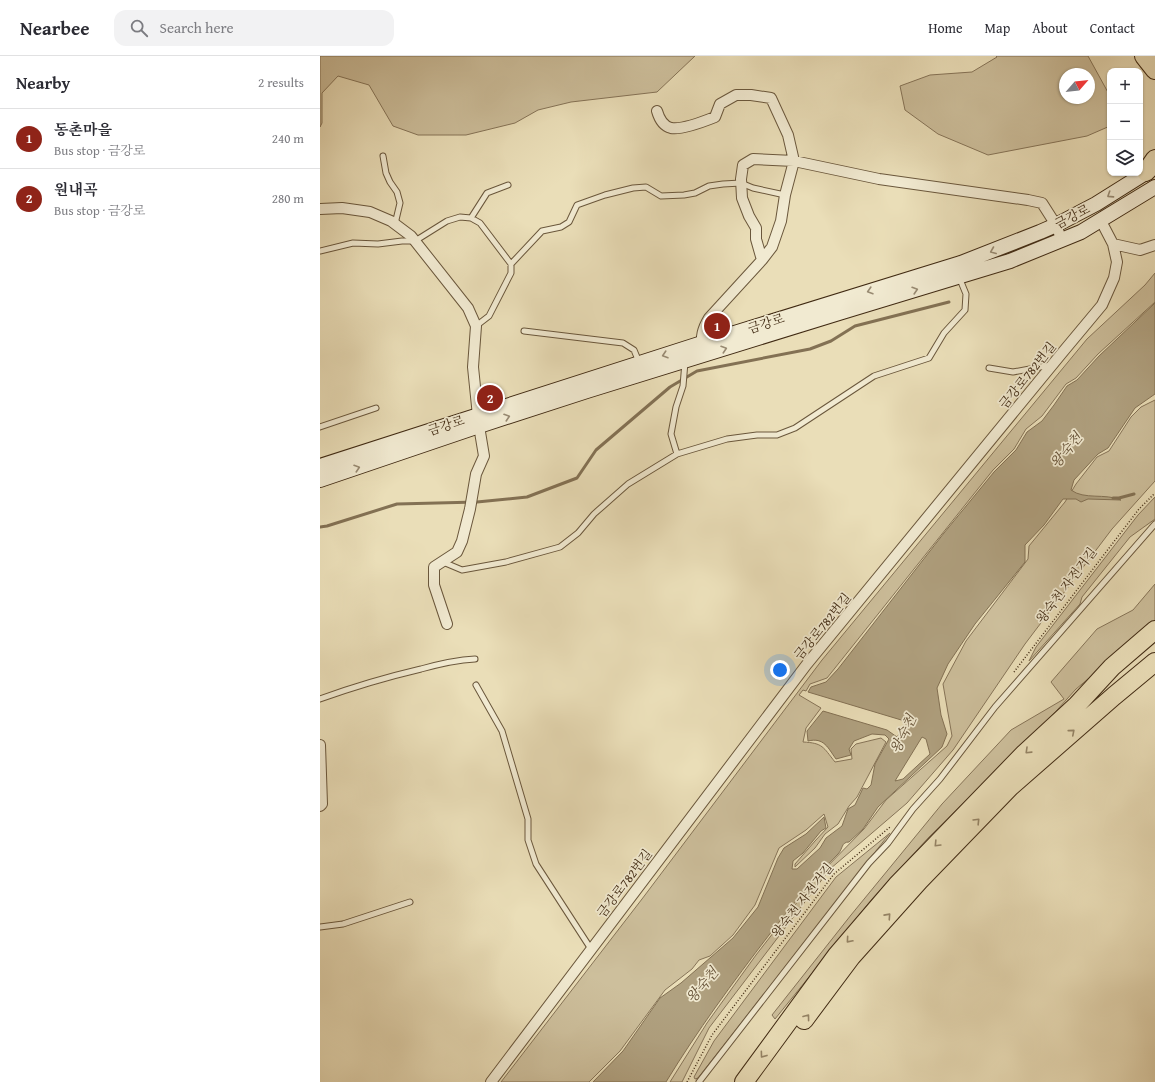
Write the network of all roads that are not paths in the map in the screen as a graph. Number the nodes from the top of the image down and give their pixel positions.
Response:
1 (1144, 56) edge
2 (1155, 70) edge
3 (657, 111) dead end
4 (383, 156) dead end
5 (794, 161) junction
6 (1153, 171) edge
7 (741, 184) junction
8 (508, 185) dead end
9 (785, 195) junction
10 (320, 209) edge
11 (471, 218) junction
12 (1101, 221) junction
13 (395, 224) junction
14 (1056, 225) junction
15 (415, 241) junction
16 (1062, 241) junction
17 (1113, 244) junction
18 (1155, 245) edge
19 (320, 251) edge
20 (762, 260) junction
21 (512, 264) junction
22 (959, 276) junction
23 (476, 326) junction
24 (524, 331) dead end
25 (703, 349) junction
26 (684, 360) junction
27 (640, 363) junction
28 (1052, 365) junction
29 (989, 368) dead end
30 (376, 408) dead end
31 (478, 420) junction
32 (320, 427) edge
33 (677, 454) junction
34 (320, 466) edge
35 (320, 480) edge
36 (1155, 524) edge
37 (443, 562) junction
38 (447, 624) dead end
39 (1155, 630) edge
40 (1155, 645) edge
41 (475, 659) dead end
42 (1155, 662) edge
43 (1155, 669) edge
44 (476, 685) dead end
45 (1114, 696) junction
46 (320, 698) edge
47 (1077, 705) junction
48 (320, 745) edge
49 (320, 806) edge
50 (410, 902) dead end
51 (320, 927) edge
52 (591, 948) junction
53 (491, 1082) edge
54 (699, 1082) edge
55 (744, 1082) edge
56 (759, 1082) edge

1 - 2 highway
3 - 5 street
4 - 13 lane
5 - 7 street
5 - 9 street
5 - 14 street
6 - 12 street, 금강로
6 -> 14 street, 금강로
7 - 9 lane
7 - 20 street
7 - 21 lane
8 - 11 lane
9 - 20 street
10 - 13 street
11 - 15 lane
11 - 21 lane
12 - 16 street, 금강로
12 - 17 street, 금강로782번길
13 - 15 street
14 - 16 street
14 -> 25 street, 금강로
15 - 19 lane
15 - 23 street
16 - 22 street, 금강로
17 - 18 street
17 - 28 street, 금강로782번길
20 - 25 street
21 - 23 lane
25 -> 22 street, 금강로
22 - 33 lane
23 - 31 street
24 - 27 lane
25 - 26 street, 금강로
26 -> 27 street, 금강로
31 -> 26 street, 금강로
26 - 33 lane
27 - 31 street, 금강로
28 - 29 lane
28 - 52 street, 금강로782번길
30 - 32 lane
31 - 34 street, 금강로
35 -> 31 street, 금강로
31 - 37 street
33 - 37 lane
36 - 54 lane
37 - 38 street
39 - 47 highway
40 - 47 highway
41 - 46 lane
42 - 45 highway
43 - 45 highway
44 - 52 lane
56 -> 45 highway
47 -> 55 highway
48 - 49 street
50 - 51 lane
52 - 53 street, 금강로782번길

